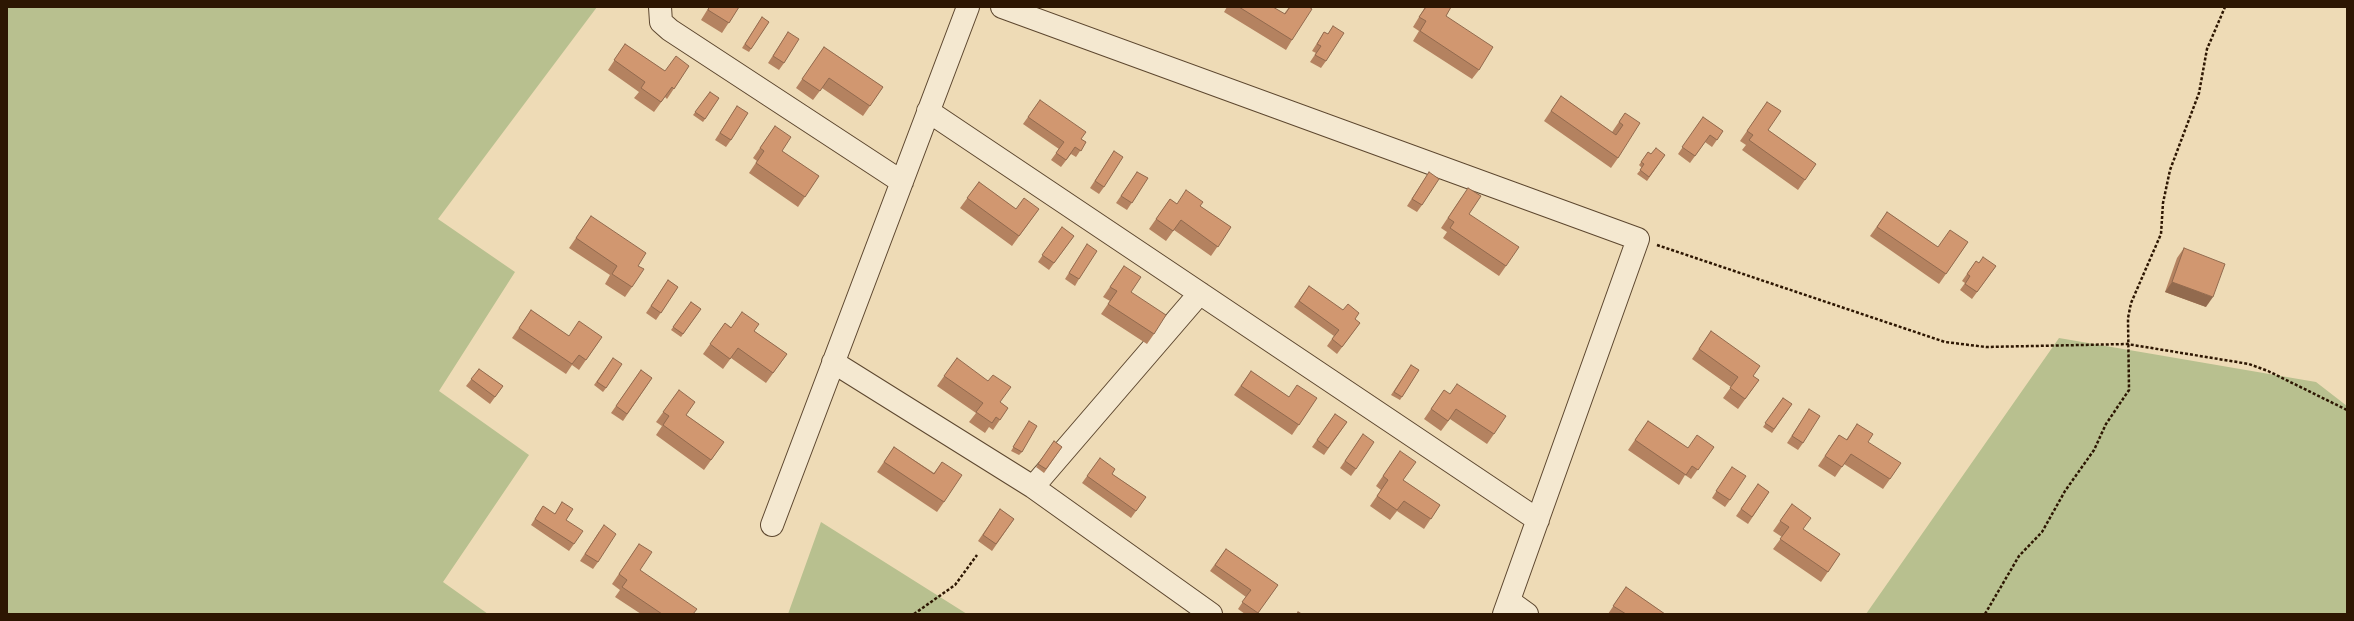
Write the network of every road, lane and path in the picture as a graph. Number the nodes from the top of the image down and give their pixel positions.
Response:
1 (660, 7) edge
2 (968, 7) edge
3 (1002, 7) edge
4 (2225, 7) edge
5 (928, 112) junction
6 (902, 182) junction
7 (1638, 239) junction
8 (1200, 293) junction
9 (2130, 344) junction
10 (833, 362) junction
11 (2347, 410) edge
12 (1033, 487) junction
13 (1538, 520) junction
14 (772, 525) dead end
15 (977, 556) dead end
16 (1507, 608) edge
17 (914, 614) edge
18 (1211, 614) edge
19 (1527, 614) edge
20 (1985, 614) edge

1 - 6 street
2 - 5 street
3 - 7 street
4 - 9 path
5 - 6 street
5 - 8 street
6 - 10 street
7 - 9 path
7 - 13 street
8 - 12 street
8 - 13 street
9 - 11 path
9 - 20 path
10 - 12 street
10 - 14 street
12 - 18 street
13 - 16 street
15 - 17 path
16 - 19 street

